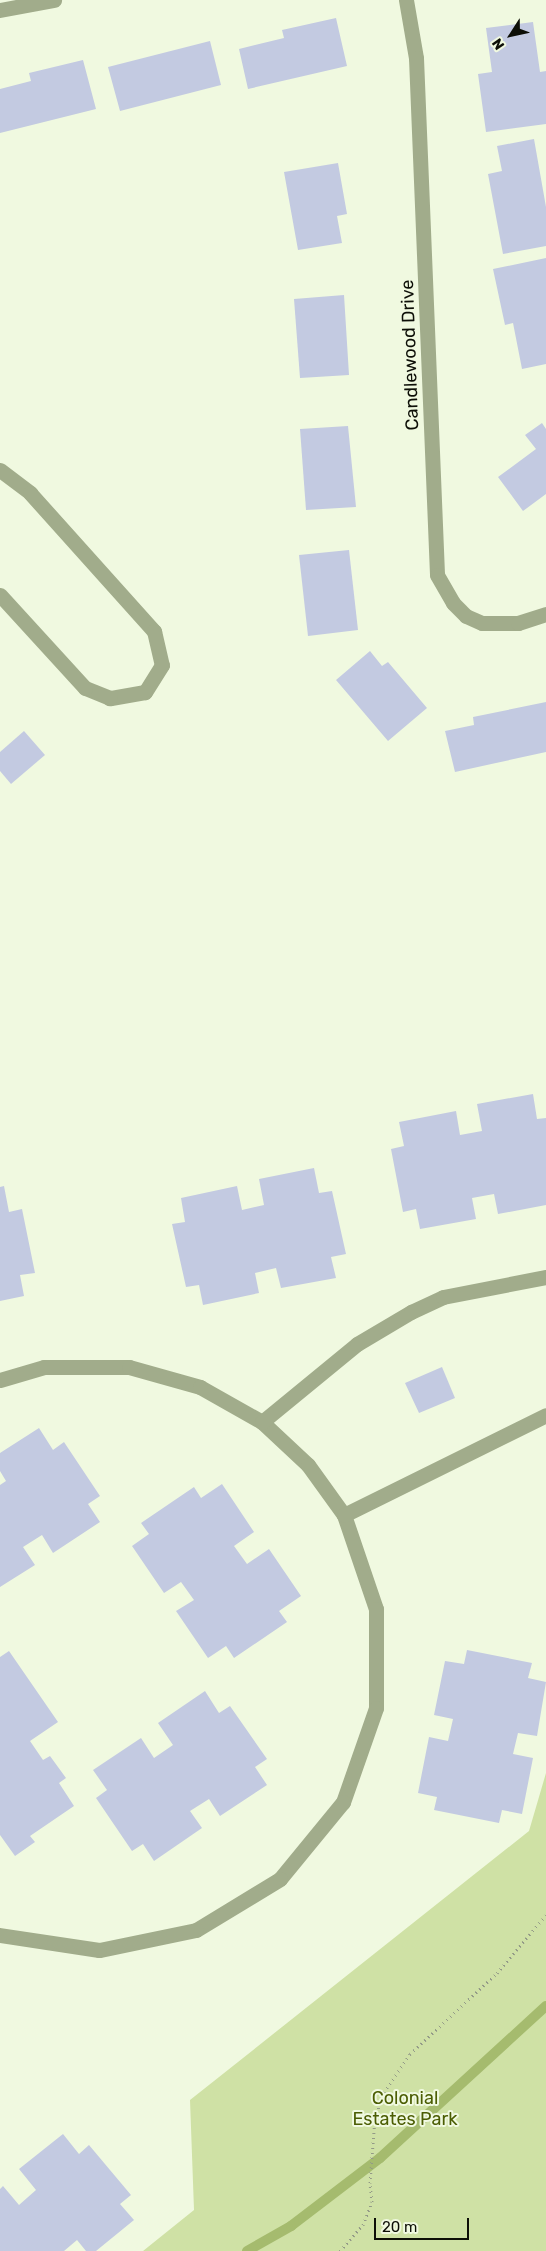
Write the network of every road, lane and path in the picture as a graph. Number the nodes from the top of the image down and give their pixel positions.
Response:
1 (54, 0) edge
2 (406, 0) edge
3 (0, 10) edge
4 (0, 470) edge
5 (0, 595) edge
6 (546, 614) edge
7 (546, 1277) edge
8 (0, 1380) edge
9 (546, 1415) edge
10 (262, 1422) junction
11 (344, 1515) junction
12 (546, 1915) edge
13 (0, 1935) edge
14 (340, 2251) edge

1 - 3 street
2 - 6 street, Candlewood Drive
4 - 5 street
7 - 10 street
8 - 10 street
9 - 11 street
10 - 11 street
11 - 13 street
12 - 14 path

